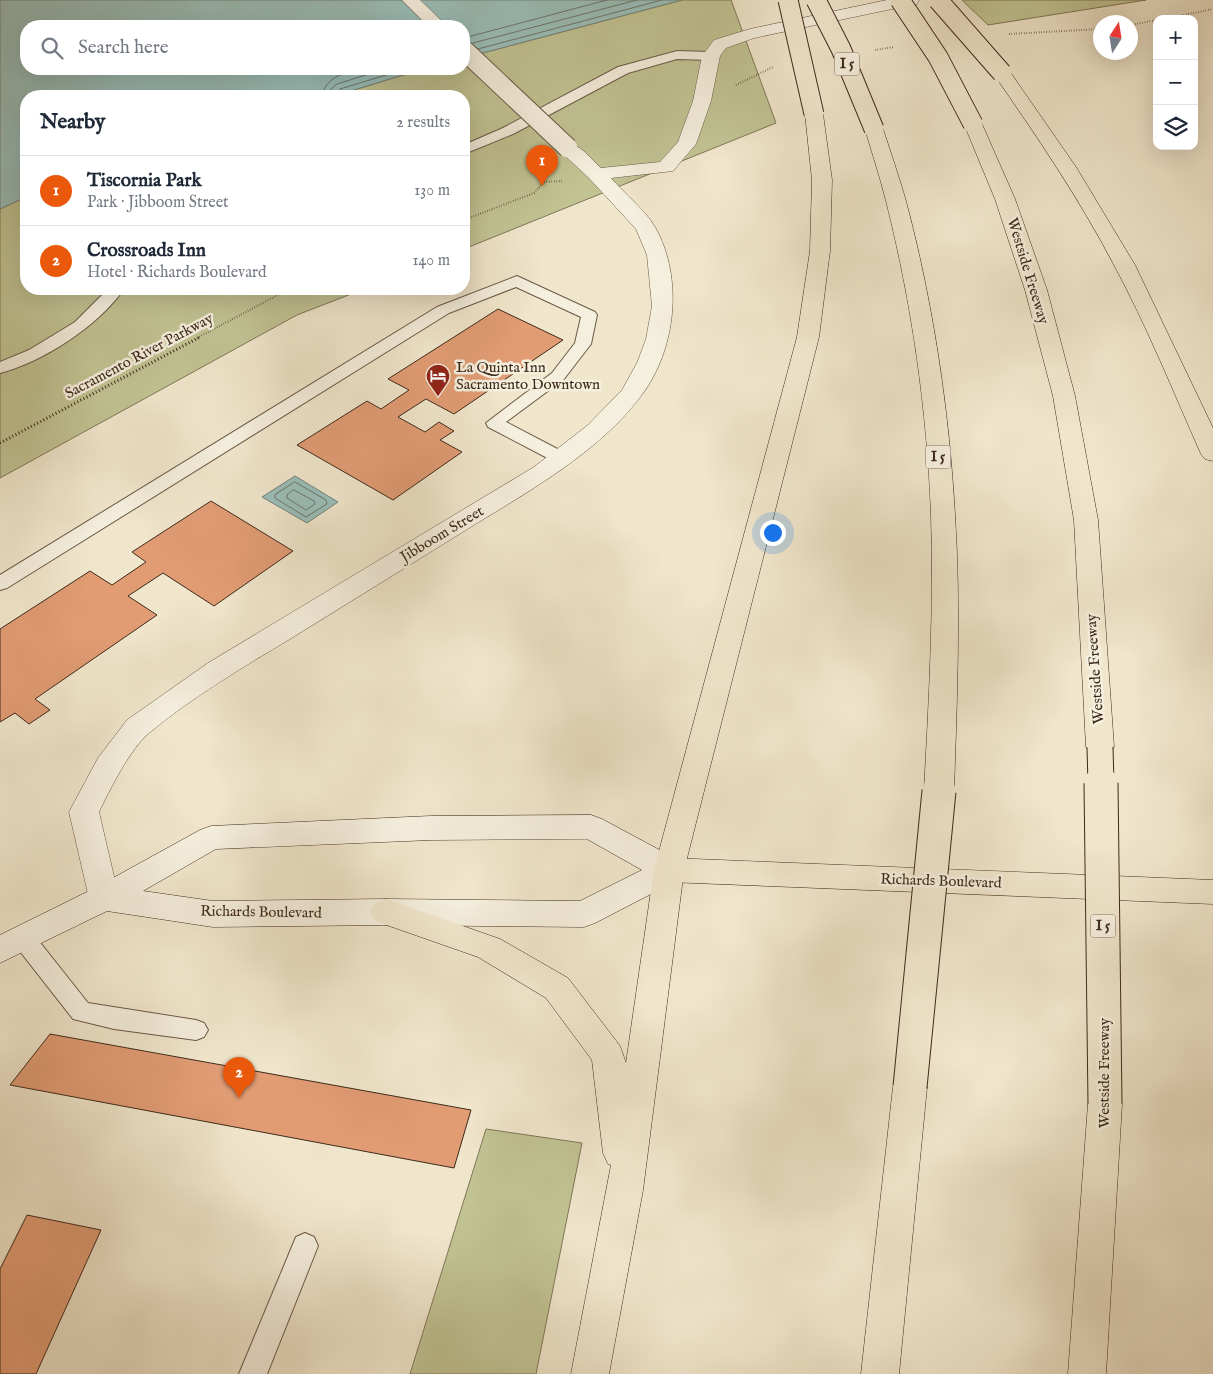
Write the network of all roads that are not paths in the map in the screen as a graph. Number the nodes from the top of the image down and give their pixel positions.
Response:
1 (410, 0) edge
2 (788, 0) edge
3 (816, 0) edge
4 (900, 0) edge
5 (911, 0) edge
6 (938, 0) edge
7 (432, 20) edge
8 (470, 56) edge
9 (711, 56) junction
10 (470, 147) edge
11 (596, 174) junction
12 (110, 295) edge
13 (0, 368) edge
14 (1213, 454) edge
15 (561, 458) junction
16 (0, 584) edge
17 (669, 870) junction
18 (1213, 892) edge
19 (104, 898) junction
20 (386, 912) junction
21 (11, 944) edge
22 (196, 1030) dead end
23 (625, 1190) junction
24 (305, 1246) dead end
25 (253, 1374) edge
26 (590, 1374) edge
27 (880, 1374) edge
28 (1088, 1374) edge

1 - 7 street
2 - 17 main road, bridge
3 - 27 main road, I 5, bridge
4 - 28 main road, Westside Freeway / I 5, bridge
5 - 9 street
6 - 14 main road, bridge
8 - 11 street, Jibboom Street, bridge
9 - 10 lane
9 - 11 street
11 - 15 street, Jibboom Street
12 - 13 lane
15 - 16 lane
15 - 19 street, Jibboom Street
17 - 18 main road, Richards Boulevard
17 - 19 street, Richards Boulevard
17 - 20 street, Richards Boulevard
17 - 23 main road
19 - 20 street, Richards Boulevard
19 - 21 street
20 - 23 main road
21 - 22 lane
23 - 26 main road
24 - 25 lane

